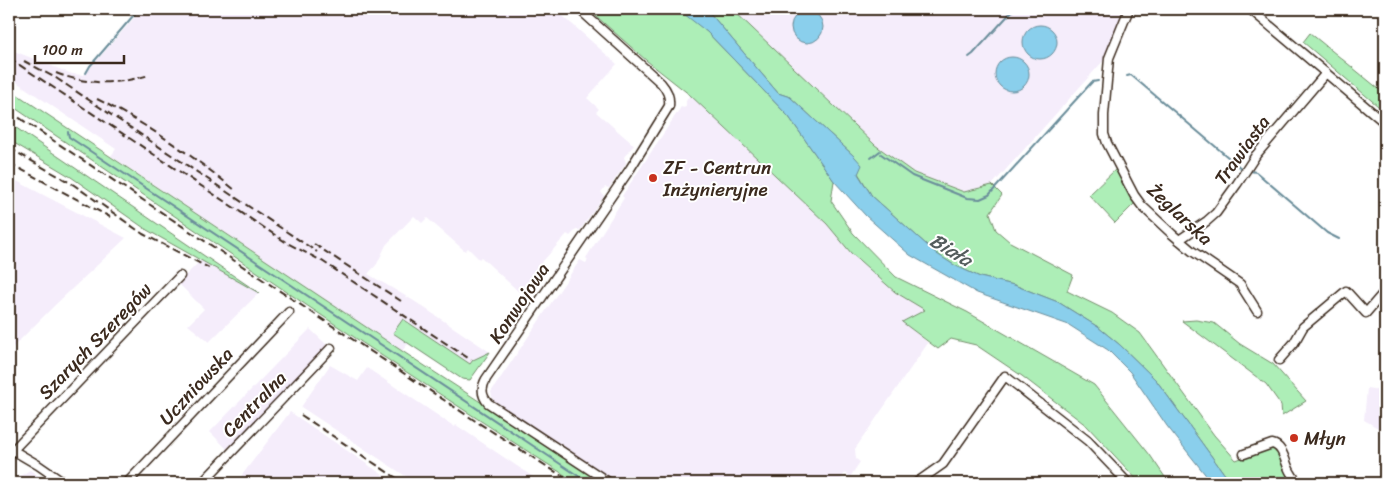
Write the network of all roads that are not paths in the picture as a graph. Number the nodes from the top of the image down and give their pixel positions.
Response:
1 (579, 9) edge
2 (1129, 9) edge
3 (1250, 9) edge
4 (1326, 73) junction
5 (1385, 123) edge
6 (1179, 240) junction
7 (180, 276) dead end
8 (1385, 291) edge
9 (1257, 311) dead end
10 (289, 312) dead end
11 (331, 348) dead end
12 (1279, 360) dead end
13 (11, 449) edge
14 (1244, 454) dead end
15 (64, 483) edge
16 (127, 483) edge
17 (202, 483) edge
18 (610, 483) edge
19 (916, 483) edge
20 (1128, 483) edge
21 (1298, 483) edge

1 - 18 street, Konwojowa
2 - 6 street, Żeglarska
3 - 4 street
4 - 5 street
4 - 6 street, Trawiasta
6 - 9 street, Żeglarska
7 - 13 street, Szarych Szeregów
8 - 12 street
10 - 16 street, Uczniowska
11 - 17 street, Centralna
13 - 15 street
14 - 21 street
19 - 20 street

